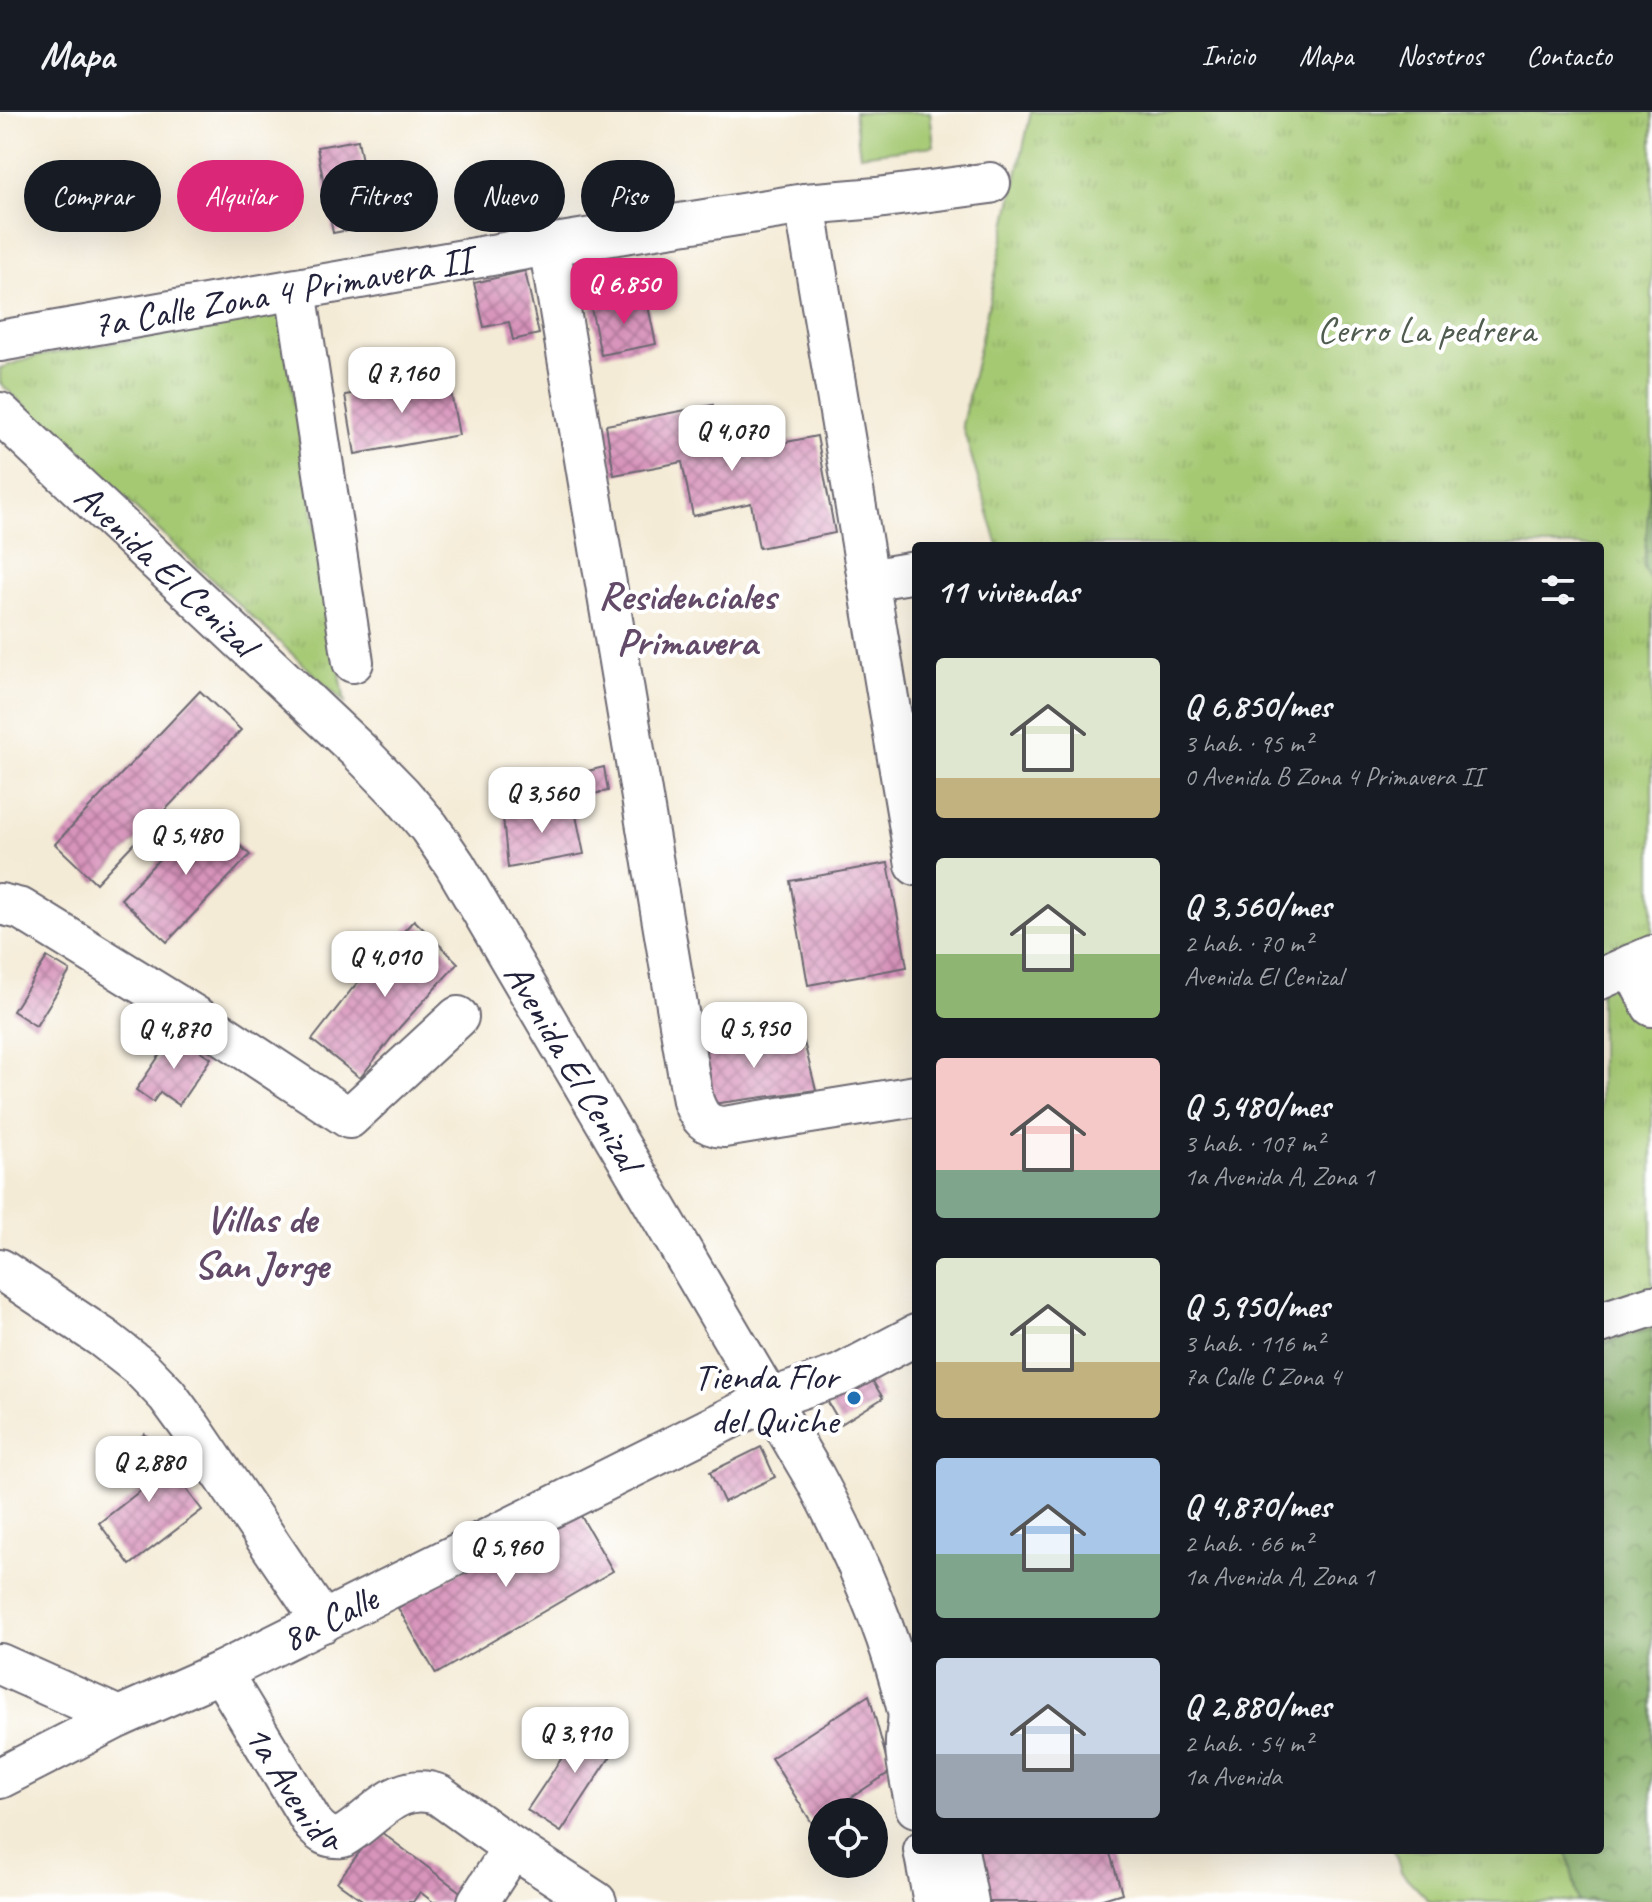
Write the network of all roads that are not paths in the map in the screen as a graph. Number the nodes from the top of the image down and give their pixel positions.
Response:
1 (990, 183) dead end
2 (805, 204) junction
3 (549, 245) junction
4 (296, 290) junction
5 (0, 341) edge
6 (0, 413) edge
7 (912, 573) edge
8 (868, 580) junction
9 (353, 662) dead end
10 (912, 834) edge
11 (0, 904) edge
12 (1628, 967) edge
13 (1652, 1006) edge
14 (458, 1017) dead end
15 (912, 1097) edge
16 (0, 1269) edge
17 (1652, 1306) edge
18 (1604, 1322) edge
19 (912, 1337) edge
20 (769, 1399) junction
21 (323, 1622) junction
22 (0, 1664) edge
23 (221, 1672) junction
24 (119, 1717) junction
25 (912, 1718) edge
26 (0, 1778) edge
27 (912, 1784) edge
28 (513, 1848) junction
29 (925, 1854) edge
30 (959, 1854) edge
31 (478, 1902) edge
32 (596, 1902) edge
33 (934, 1902) edge
34 (968, 1902) edge

1 - 2 street, 7a Calle Zona 4 Primavera II
2 - 3 street, 7a Calle Zona 4 Primavera II
2 - 8 street
3 - 4 street, 7a Calle Zona 4 Primavera II
3 - 15 street
4 - 5 street, 7a Calle Zona 4 Primavera II
4 - 9 street
6 - 20 street, Avenida El Cenizal
7 - 8 street
8 - 10 street
11 - 14 street
12 - 13 street
16 - 21 street
17 - 18 street
19 - 20 street, 8a Calle
20 - 21 street, 8a Calle
20 - 25 street, Avenida El Cenizal
21 - 23 street, 8a Calle
22 - 24 street
23 - 24 street, 8a Calle
23 - 28 street, 1a Avenida
24 - 26 street, 8a Calle
25 - 27 street, Avenida El Cenizal
28 - 31 street
28 - 32 street, 1a Avenida
29 - 33 street
30 - 34 street

